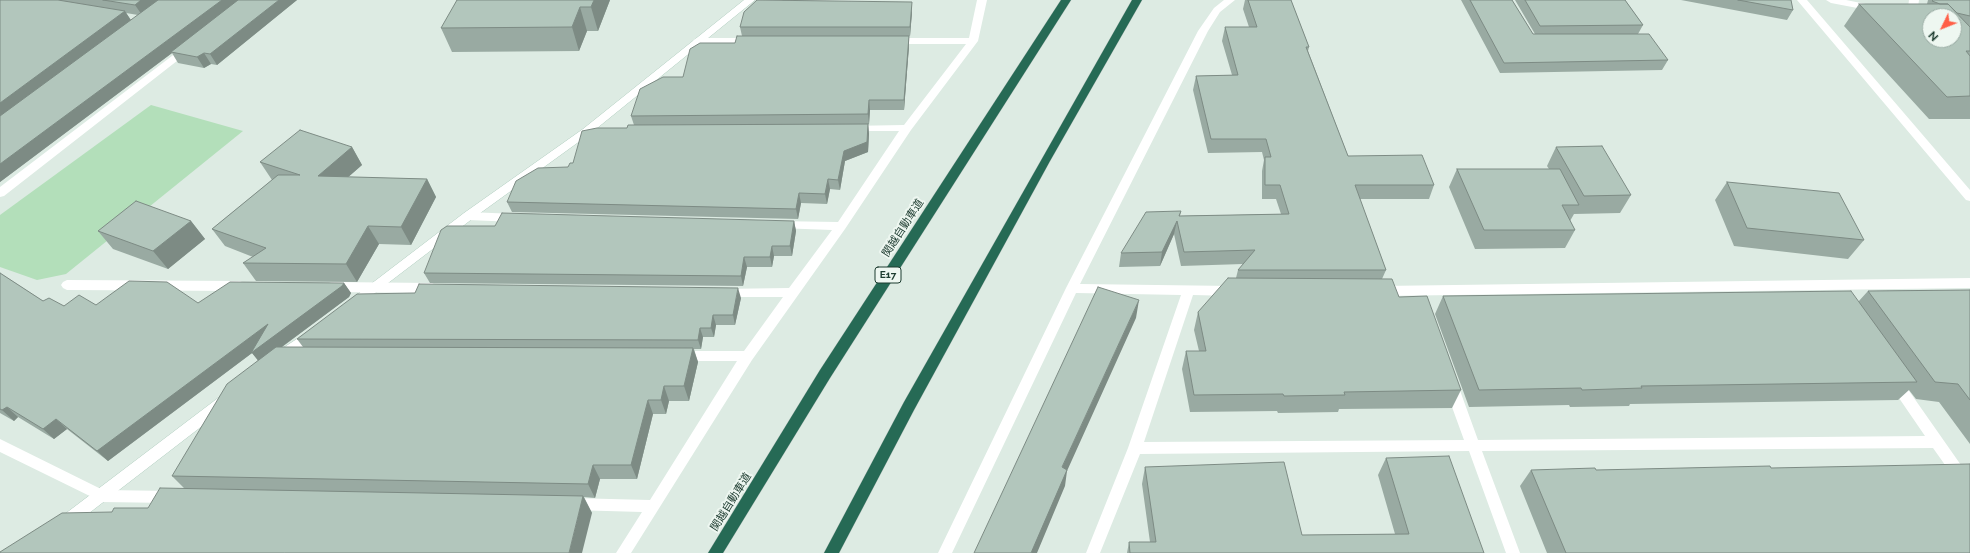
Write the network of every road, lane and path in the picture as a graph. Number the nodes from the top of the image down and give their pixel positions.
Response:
1 (750, 0) edge
2 (982, 0) edge
3 (1066, 0) edge
4 (1137, 0) edge
5 (1230, 0) edge
6 (1802, 0) edge
7 (1831, 0) edge
8 (1914, 0) edge
9 (1882, 10) edge
10 (1922, 20) edge
11 (698, 41) junction
12 (761, 41) edge
13 (886, 41) edge
14 (973, 41) junction
15 (194, 44) edge
16 (907, 128) junction
17 (843, 129) edge
18 (587, 131) junction
19 (603, 131) edge
20 (0, 193) edge
21 (1970, 197) edge
22 (468, 216) junction
23 (531, 218) edge
24 (770, 224) edge
25 (841, 226) junction
26 (1825, 283) junction
27 (1970, 283) edge
28 (67, 285) dead end
29 (249, 286) edge
30 (320, 287) edge
31 (375, 287) junction
32 (446, 288) edge
33 (1072, 288) junction
34 (1189, 290) junction
35 (1244, 291) edge
36 (1370, 291) edge
37 (1418, 291) junction
38 (714, 292) edge
39 (793, 294) junction
40 (1834, 296) edge
41 (1423, 306) edge
42 (345, 310) edge
43 (320, 328) edge
44 (283, 355) junction
45 (307, 355) edge
46 (667, 356) edge
47 (747, 356) junction
48 (271, 365) edge
49 (1447, 372) edge
50 (1888, 372) edge
51 (233, 394) edge
52 (1936, 442) junction
53 (0, 446) edge
54 (1473, 446) junction
55 (1134, 448) junction
56 (1970, 490) edge
57 (102, 496) junction
58 (188, 498) edge
59 (560, 504) edge
60 (654, 506) junction
61 (57, 529) edge
62 (623, 553) edge
63 (715, 553) edge
64 (831, 553) edge
65 (945, 553) edge
66 (1093, 553) edge
67 (1513, 553) edge

1 - 11 street
2 - 14 street
3 - 63 highway, 関越自動車道 / E17
4 - 64 highway
5 - 33 street
6 - 21 street
7 - 9 street
8 - 10 street
11 - 12 street
11 - 18 street
13 - 14 street
14 - 16 street
15 - 20 street
16 - 17 street
16 - 25 street
18 - 19 street
18 - 22 street
22 - 23 street
22 - 31 street
24 - 25 street
25 - 39 street
26 - 27 street
26 - 37 street
26 - 40 street
28 - 29 street
30 - 31 street
31 - 32 street
31 - 42 street
33 - 34 street
33 - 65 street
34 - 35 street
34 - 55 street
36 - 37 street
37 - 41 street
38 - 39 street
39 - 47 street
43 - 44 street
44 - 45 street
44 - 48 street
46 - 47 street
47 - 60 street
49 - 54 street
50 - 52 street
51 - 57 street
52 - 54 street
52 - 56 street
53 - 57 street
54 - 55 street
54 - 67 street
55 - 66 street
57 - 58 street
57 - 61 street
59 - 60 street
60 - 62 street

